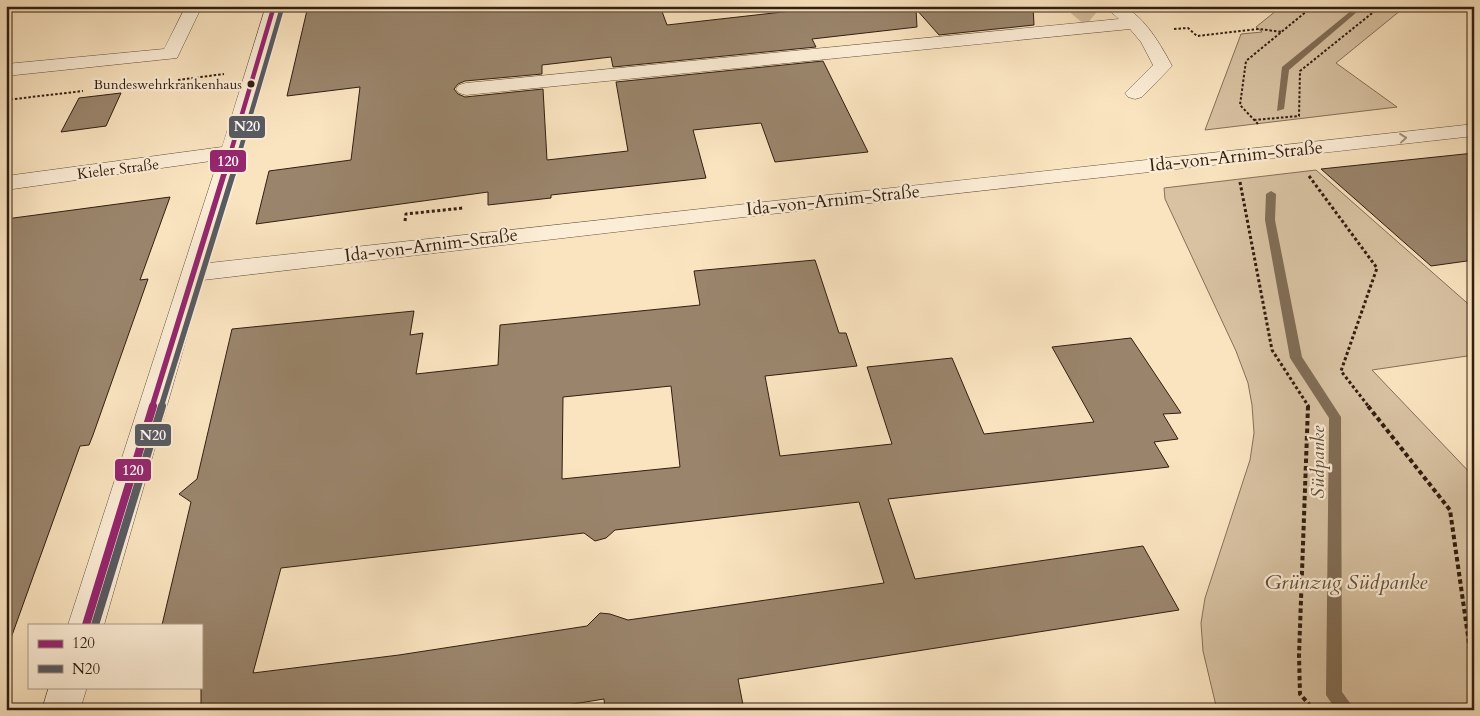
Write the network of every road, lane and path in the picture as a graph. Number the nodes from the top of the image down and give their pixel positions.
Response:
1 (194, 6) edge
2 (274, 6) edge
3 (1112, 6) tunnel mouth
4 (1313, 6) edge
5 (1381, 6) edge
6 (1134, 23) junction
7 (1283, 32) junction
8 (6, 70) edge
9 (466, 89) dead end
10 (1135, 93) dead end
11 (1254, 120) junction
12 (1258, 124) dead end
13 (1474, 130) edge
14 (230, 152) junction
15 (6, 184) edge
16 (1241, 186) dead end
17 (1320, 189) dead end
18 (463, 208) dead end
19 (405, 222) dead end
20 (192, 273) junction
21 (86, 624) edge
22 (1474, 678) edge
23 (68, 688) edge
24 (61, 710) edge
25 (1314, 710) edge

1 - 8 street
2 - 14 street
3 - 6 street
4 - 7 path
5 - 11 path
6 - 7 path
6 - 9 street
6 - 10 street
7 - 11 path
11 - 12 path
20 -> 13 street, Ida-von-Arnim-Straße
14 - 15 street, Kieler Straße
14 - 20 street
16 - 25 path
17 - 22 path
18 - 19 path
20 - 21 street
23 - 24 street

